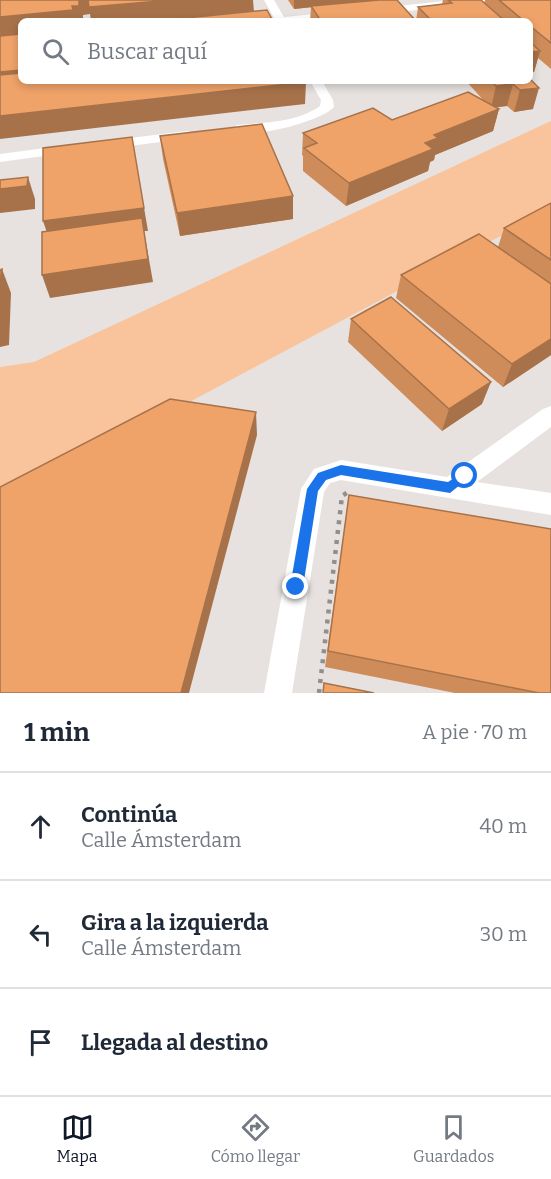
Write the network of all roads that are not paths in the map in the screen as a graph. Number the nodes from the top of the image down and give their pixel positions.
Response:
1 (269, 0) edge
2 (486, 0) edge
3 (368, 12) edge
4 (345, 14) edge
5 (279, 18) edge
6 (308, 18) edge
7 (318, 84) edge
8 (226, 130) edge
9 (202, 133) edge
10 (0, 158) edge
11 (551, 415) edge
12 (450, 488) junction
13 (551, 504) edge
14 (279, 693) edge

1 - 5 street
2 - 3 street
4 - 6 street
7 - 8 street
9 - 10 street
11 - 12 street
12 - 13 street
12 - 14 street

